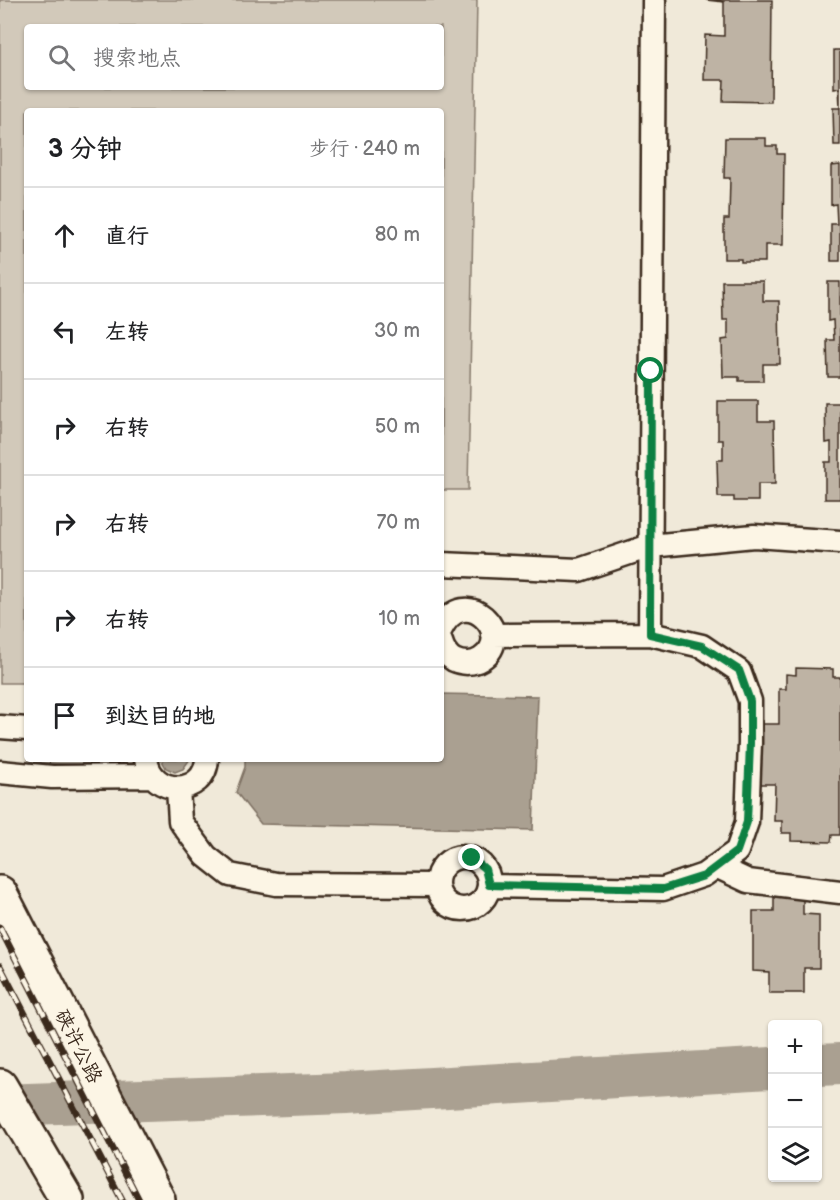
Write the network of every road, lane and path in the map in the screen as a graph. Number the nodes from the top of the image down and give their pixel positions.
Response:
1 (654, 0) edge
2 (840, 542) edge
3 (650, 546) junction
4 (444, 564) edge
5 (444, 625) edge
6 (650, 634) junction
7 (493, 635) junction
8 (444, 648) edge
9 (0, 727) edge
10 (24, 729) edge
11 (206, 762) edge
12 (149, 767) edge
13 (0, 772) edge
14 (178, 788) junction
15 (716, 866) junction
16 (436, 885) junction
17 (489, 885) junction
18 (840, 892) edge
19 (0, 893) edge
20 (0, 1086) edge
21 (153, 1189) edge
22 (67, 1200) edge

1 - 3 lane
2 - 3 lane
3 - 4 lane
3 - 6 lane
5 - 7 lane
6 - 7 lane
6 - 15 lane
7 - 8 lane
9 - 10 lane
11 - 14 lane
12 - 13 lane
12 - 14 lane
14 - 16 lane
15 - 17 lane
15 - 18 lane
16 - 17 lane
16 - 17 lane
19 - 21 highway, 硖许公路
20 - 22 highway

